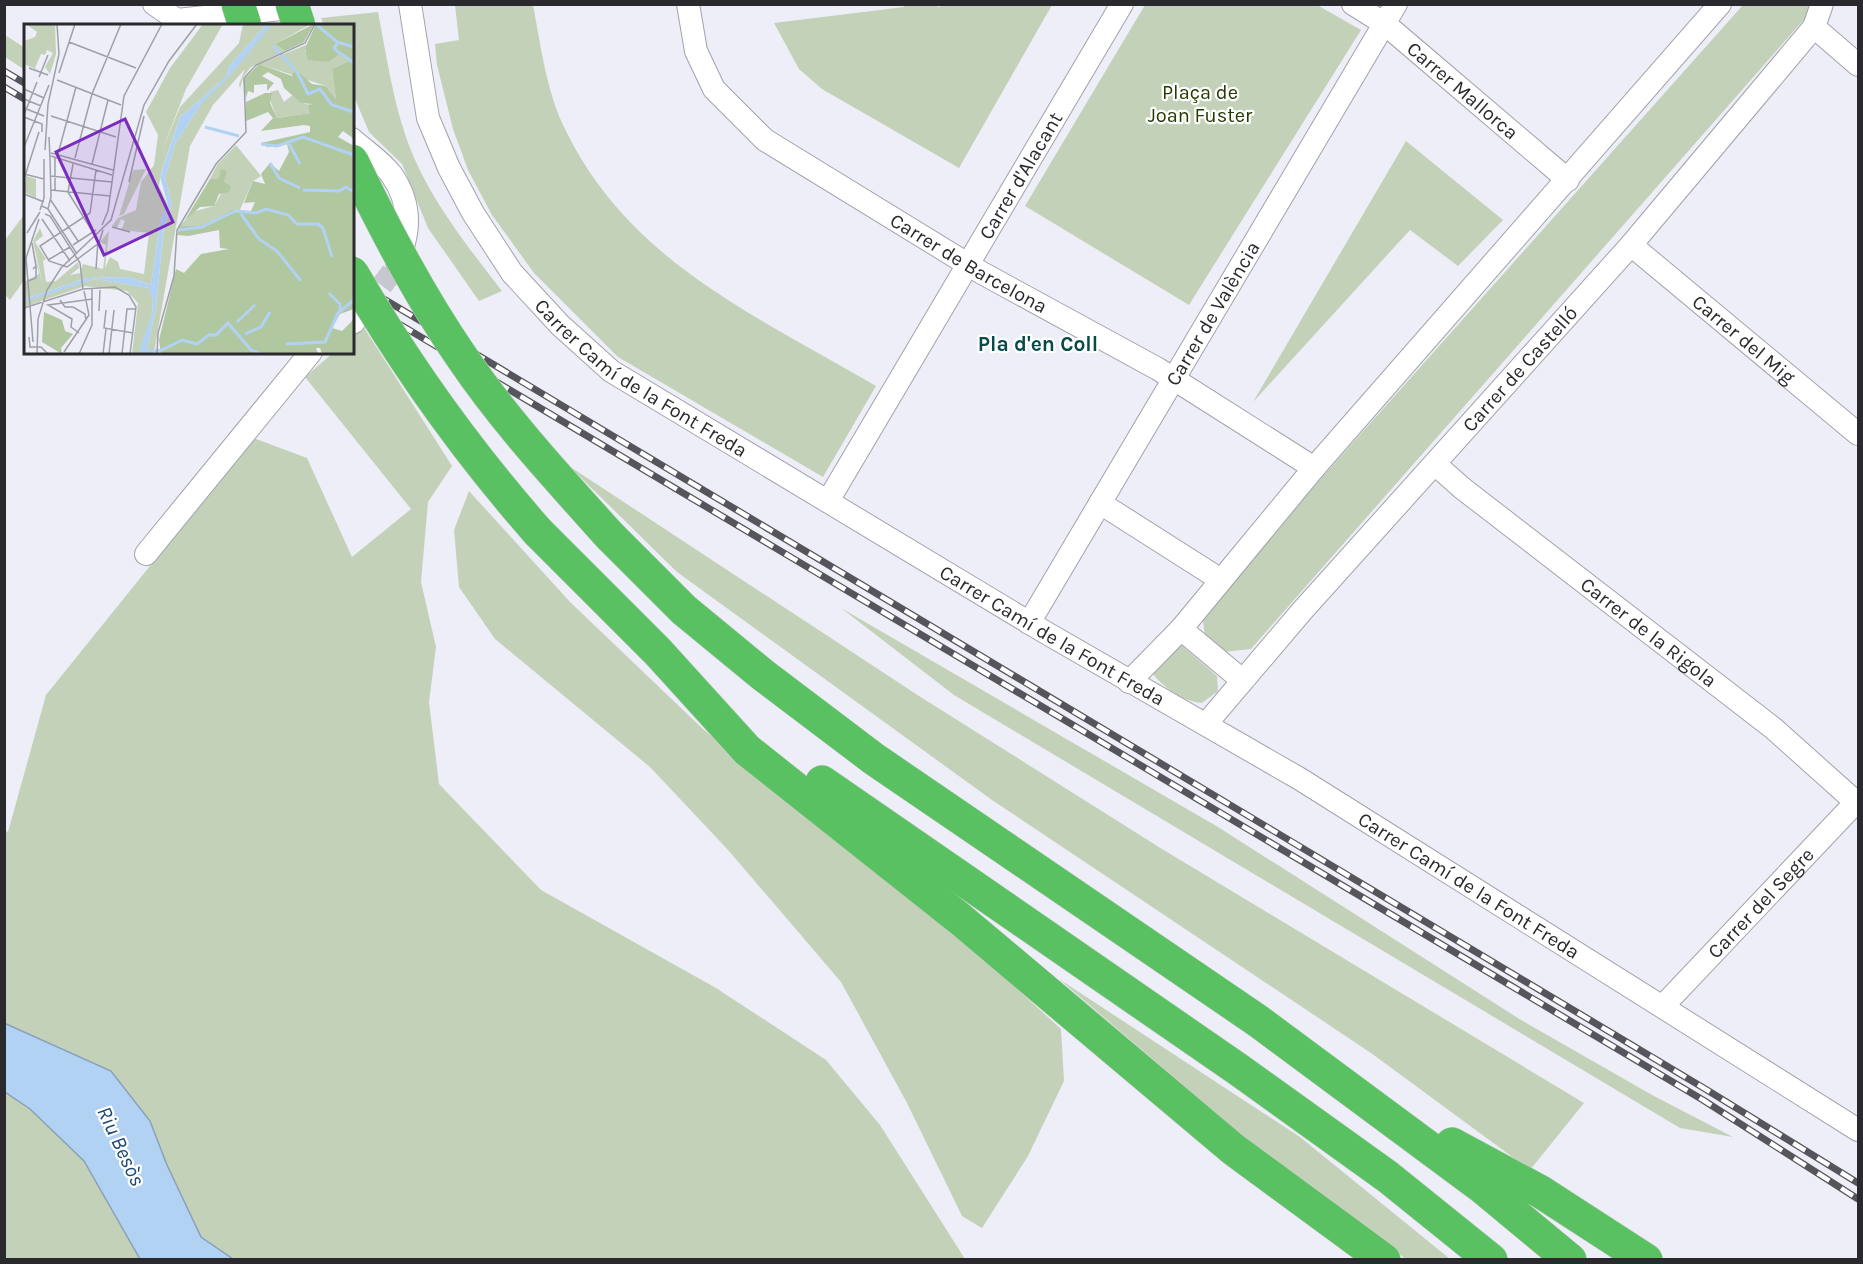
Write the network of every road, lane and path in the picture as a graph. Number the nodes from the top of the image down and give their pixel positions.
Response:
1 (154, 4) edge
2 (292, 4) edge
3 (297, 4) edge
4 (410, 4) edge
5 (688, 4) edge
6 (1122, 4) edge
7 (1353, 4) edge
8 (1720, 4) edge
9 (1822, 4) edge
10 (219, 13) edge
11 (1391, 14) edge
12 (241, 24) edge
13 (298, 24) edge
14 (1814, 27) junction
15 (1858, 65) edge
16 (354, 141) edge
17 (354, 165) edge
18 (1568, 180) junction
19 (1631, 245) junction
20 (968, 264) junction
21 (392, 272) tunnel mouth
22 (354, 276) edge
23 (309, 354) edge
24 (1173, 378) junction
25 (1858, 434) edge
26 (1435, 464) junction
27 (1314, 468) junction
28 (828, 501) junction
29 (1100, 503) junction
30 (146, 554) dead end
31 (1221, 580) junction
32 (1029, 623) junction
33 (1181, 630) junction
34 (658, 652) junction
35 (1242, 680) junction
36 (1129, 682) junction
37 (1206, 724) junction
38 (1858, 802) edge
39 (1663, 1006) junction
40 (1358, 1095) junction
41 (1858, 1130) edge
42 (1384, 1260) edge
43 (1491, 1260) edge
44 (1570, 1260) edge
45 (1646, 1260) edge

1 - 10 street
2 - 13 highway, bridge
3 - 10 street
4 - 28 street, Carrer Camí de la Font Freda
5 - 20 street, Carrer de Barcelona
6 - 20 street, Carrer d'Alacant
7 - 11 street, Carrer Mallorca
8 - 18 street
9 - 14 street, Carrer de Castelló
10 - 12 highway, bridge
11 - 18 street, Carrer Mallorca
11 - 24 street, Carrer de València
14 - 15 street
14 - 19 street, Carrer de Castelló
16 - 21 street
17 - 40 highway, bridge
18 - 27 street
19 - 25 street, Carrer del Mig
19 - 26 street, Carrer de Castelló
20 - 24 street, Carrer de Barcelona
20 - 28 street, Carrer d'Alacant
22 - 34 highway, bridge
23 - 30 street
24 - 27 street, Carrer de Barcelona
24 - 29 street, Carrer de València
26 - 35 street, Carrer de Castelló
26 - 38 street, Carrer de la Rigola
27 - 31 street
28 - 32 street, Carrer Camí de la Font Freda
29 - 31 street
29 - 32 street, Carrer de València
31 - 33 street
32 - 36 street, Carrer Camí de la Font Freda
33 - 35 street
33 - 36 street
34 - 42 highway
34 - 43 highway
35 - 37 street, Carrer de Castelló
36 - 37 street, Carrer Camí de la Font Freda
37 - 39 street, Carrer Camí de la Font Freda
38 - 39 street, Carrer del Segre
39 - 41 street, Carrer Camí de la Font Freda
40 - 44 highway
40 - 45 highway

